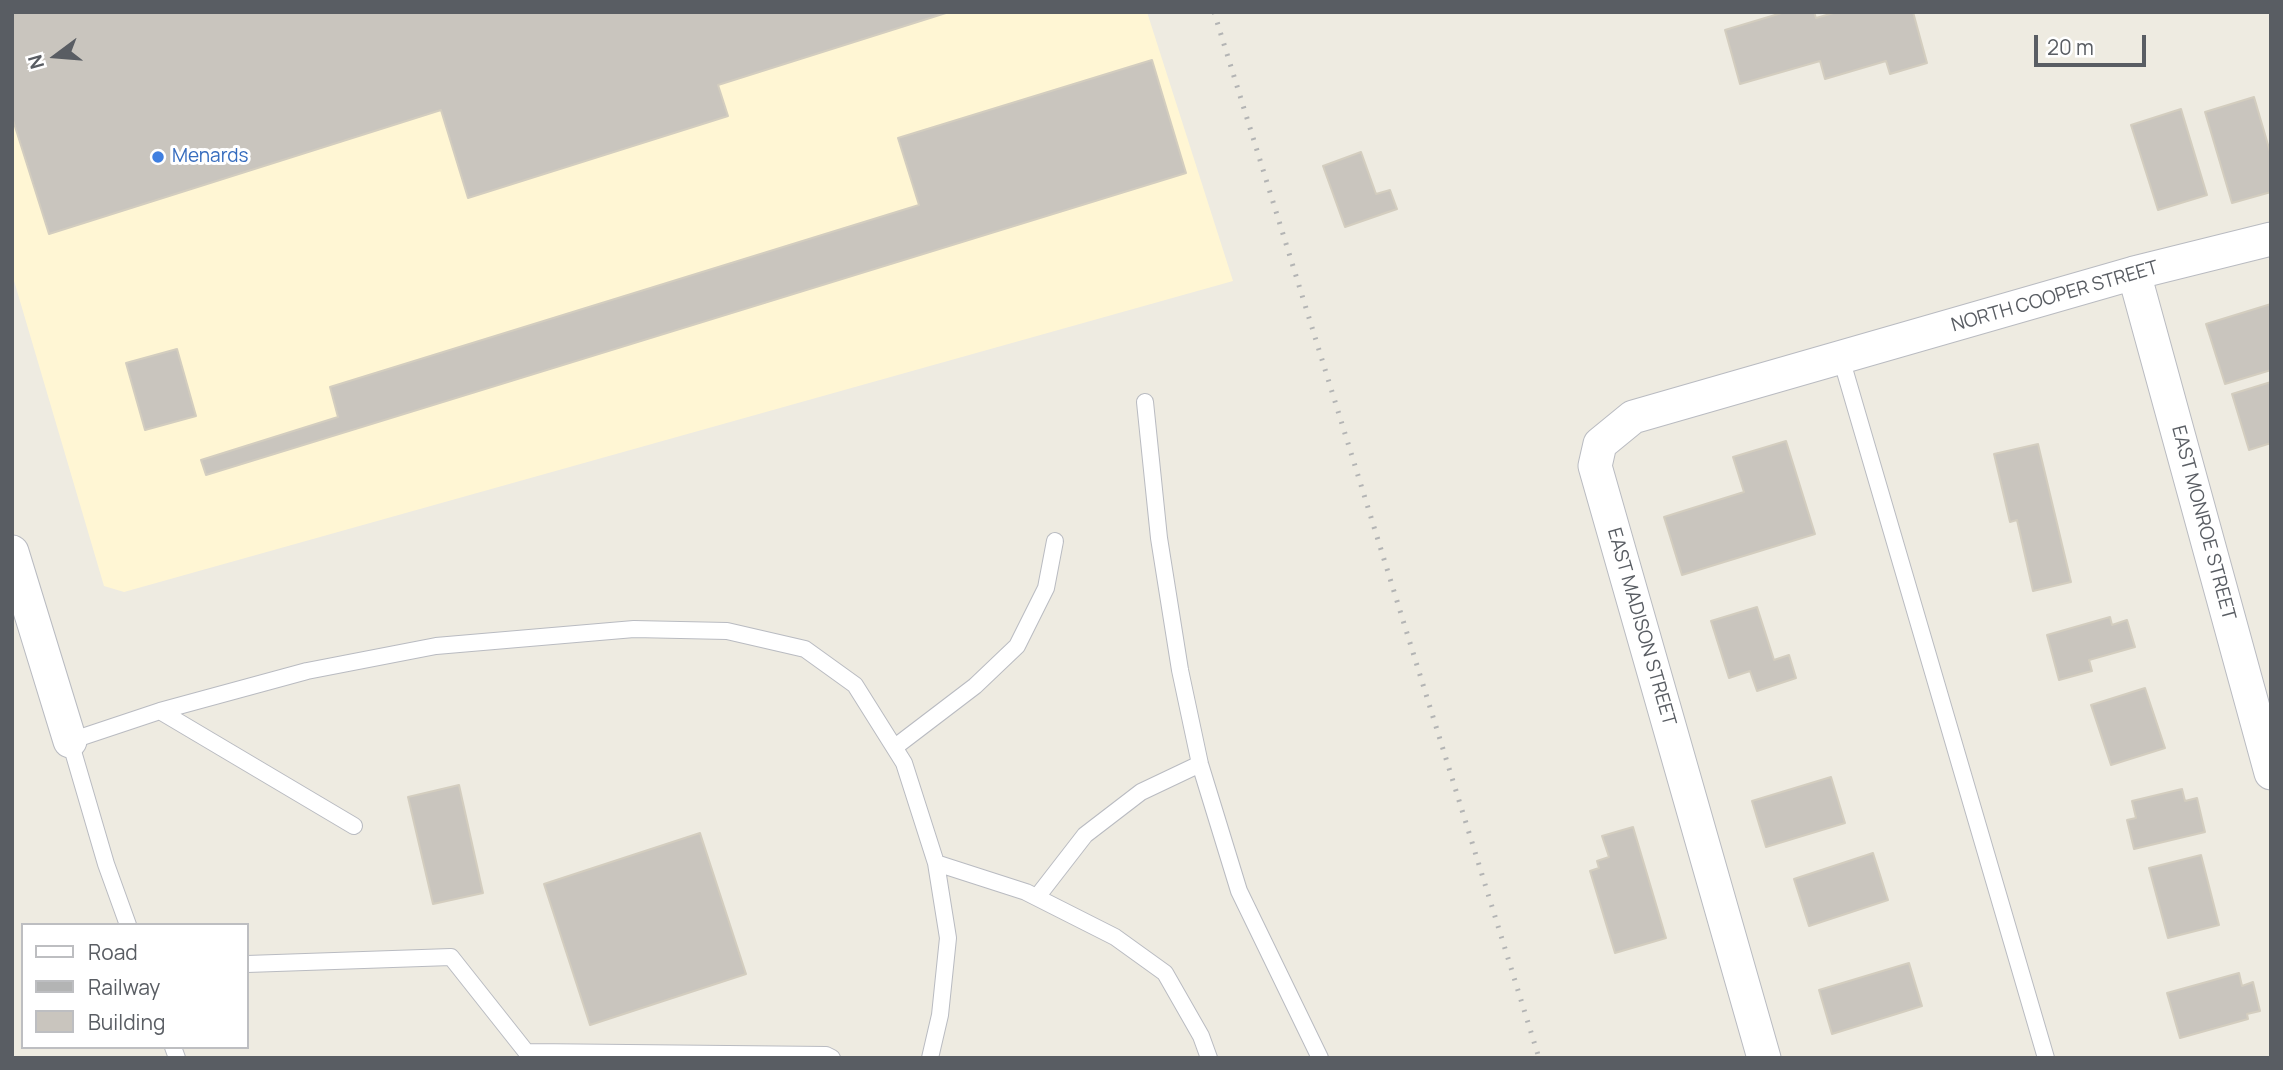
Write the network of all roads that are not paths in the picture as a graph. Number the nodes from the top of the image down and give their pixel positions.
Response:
1 (2271, 239) edge
2 (2134, 274) junction
3 (1841, 358) junction
4 (1146, 402) dead end
5 (1055, 541) dead end
6 (12, 552) edge
7 (160, 711) junction
8 (70, 741) junction
9 (895, 747) junction
10 (1200, 764) junction
11 (2271, 773) edge
12 (354, 826) dead end
13 (936, 863) junction
14 (1037, 897) junction
15 (127, 923) edge
16 (248, 964) edge
17 (530, 1055) edge
18 (832, 1058) edge
19 (930, 1058) edge
20 (1209, 1058) edge
21 (1320, 1058) edge
22 (1764, 1058) edge
23 (2046, 1058) edge

1 - 2 street, NORTH COOPER STREET
2 - 3 street, NORTH COOPER STREET
2 - 11 street, EAST MONROE STREET
3 - 22 street, EAST MADISON STREET
3 - 23 lane
4 - 10 lane
5 - 9 lane
6 - 8 street
7 - 8 lane
7 - 9 lane
7 - 12 lane
8 - 15 lane
9 - 13 lane
10 - 14 lane
10 - 21 lane
13 - 14 lane
13 - 19 lane
14 - 20 lane
16 - 17 lane
17 - 18 lane

